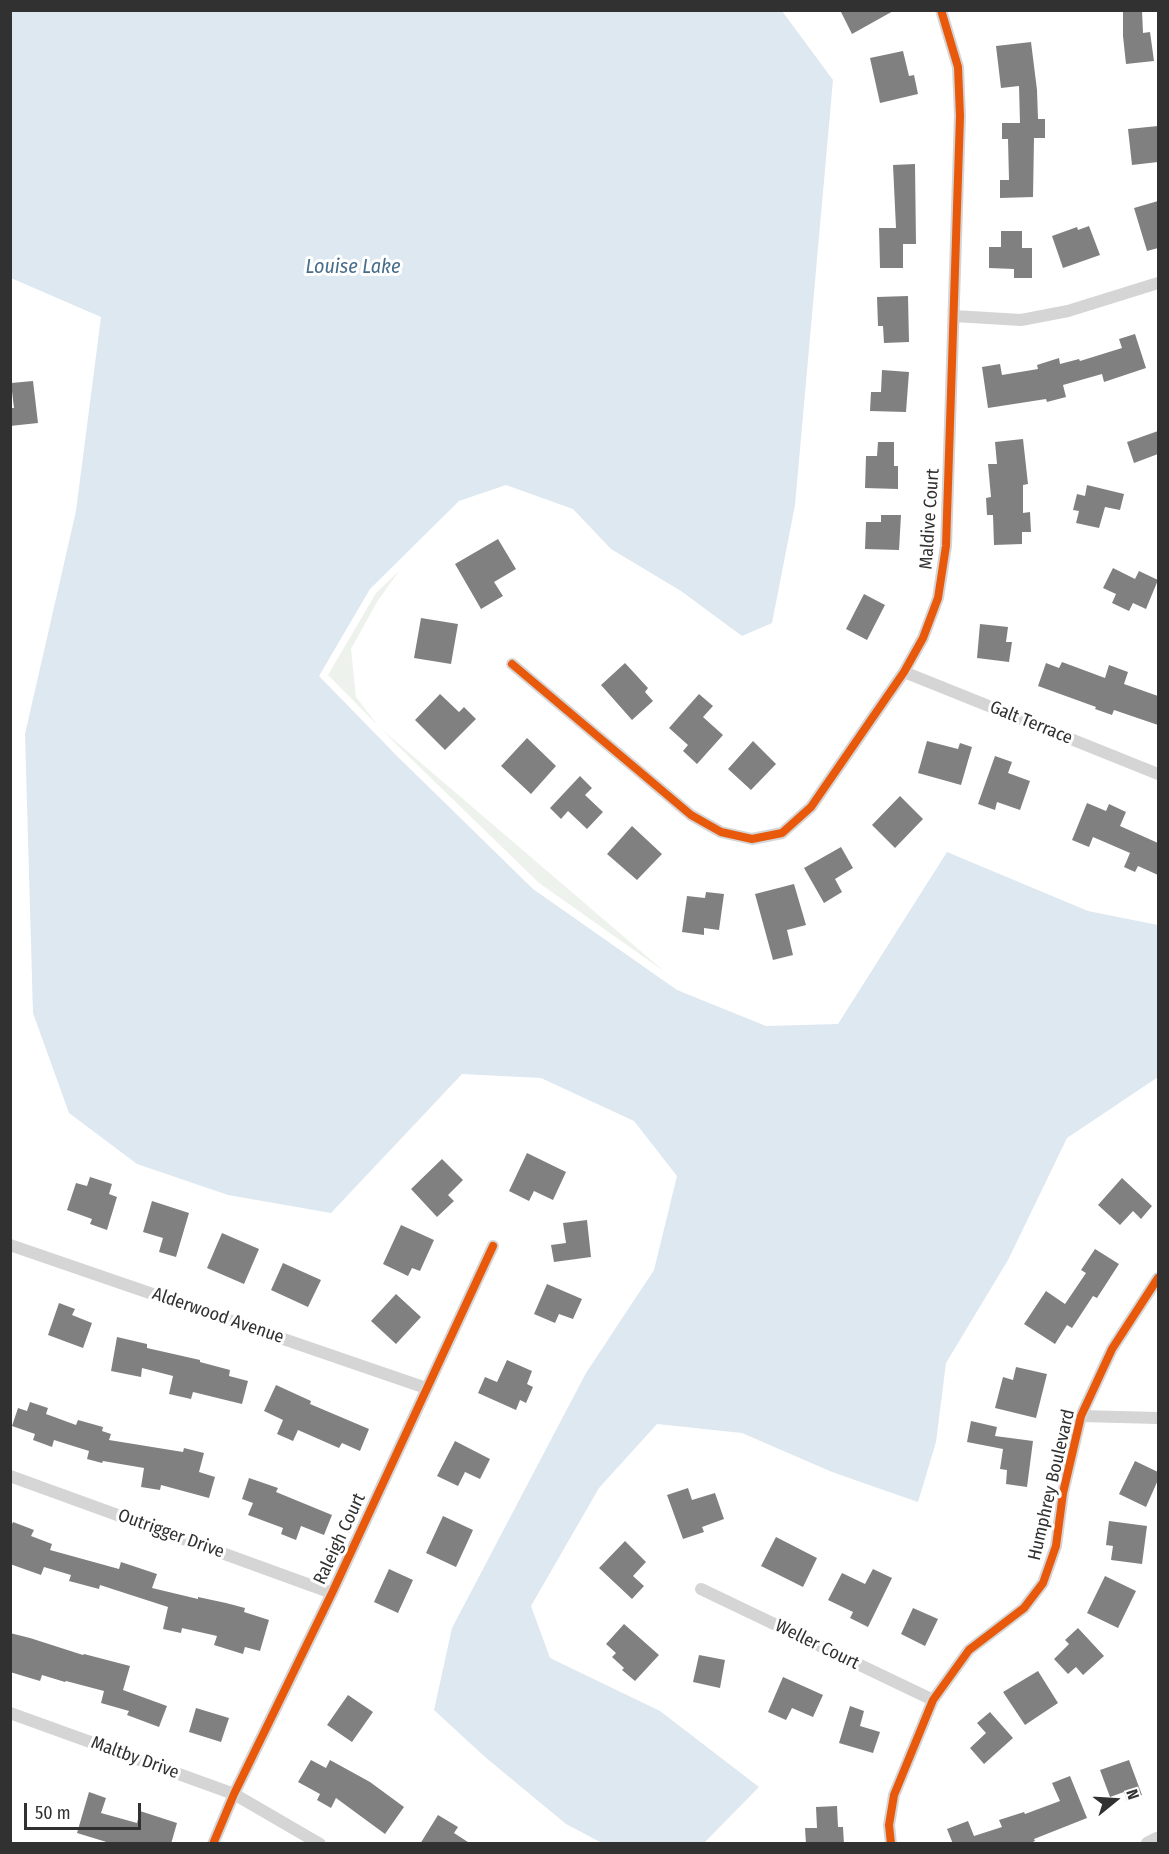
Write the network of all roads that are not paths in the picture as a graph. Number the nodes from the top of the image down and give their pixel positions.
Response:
1 (941, 10) edge
2 (1158, 283) edge
3 (954, 316) junction
4 (512, 664) dead end
5 (904, 672) junction
6 (1158, 774) edge
7 (10, 1245) edge
8 (493, 1246) dead end
9 (1158, 1278) edge
10 (426, 1388) junction
11 (1081, 1416) junction
12 (1158, 1418) edge
13 (10, 1476) edge
14 (701, 1589) dead end
15 (332, 1593) junction
16 (933, 1700) junction
17 (10, 1713) edge
18 (234, 1794) junction
19 (1158, 1839) edge
20 (213, 1844) edge
21 (320, 1844) edge
22 (891, 1844) edge
23 (1148, 1844) edge

1 - 3 street, Maldive Court
2 - 3 street
3 - 5 street, Maldive Court
4 - 5 street, Maldive Court
5 - 6 street, Galt Terrace
7 - 10 street, Alderwood Avenue
8 - 10 street, Raleigh Court
9 - 11 street, Humphrey Boulevard
10 - 15 street, Raleigh Court
11 - 12 street
11 - 16 street, Humphrey Boulevard
13 - 15 street, Outrigger Drive
14 - 16 street, Weller Court
15 - 18 street, Raleigh Court
16 - 22 street, Humphrey Boulevard
17 - 18 street, Maltby Drive
18 - 20 street, Raleigh Court
18 - 21 street, Maltby Drive
19 - 23 street

